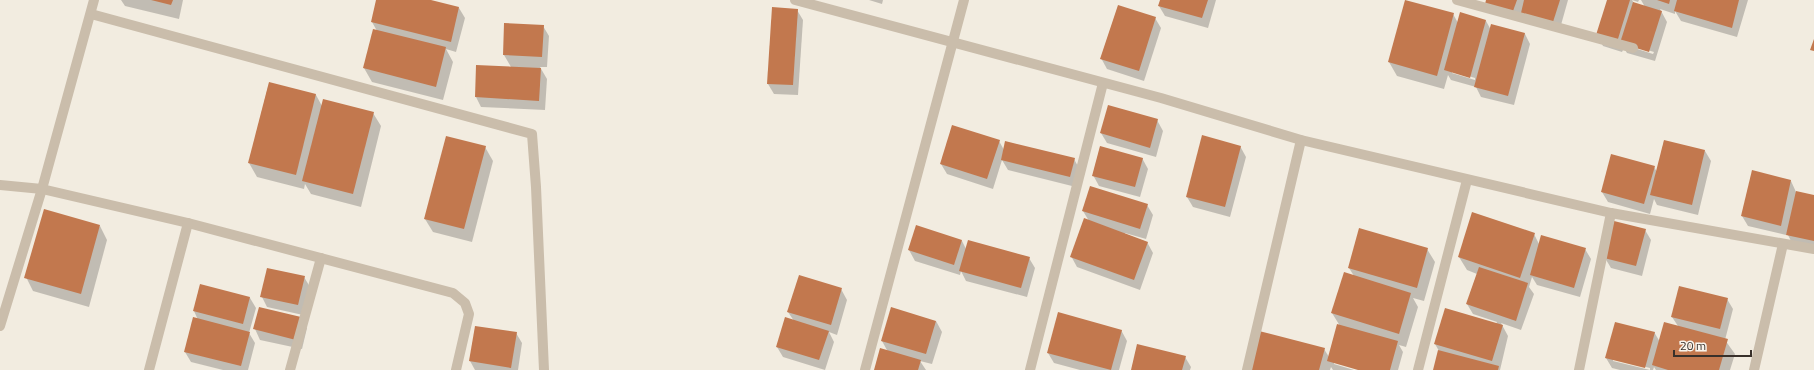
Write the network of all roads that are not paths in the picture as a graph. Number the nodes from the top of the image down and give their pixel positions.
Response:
1 (94, 0) edge
2 (795, 0) edge
3 (964, 0) edge
4 (1457, 0) edge
5 (91, 14) junction
6 (953, 42) junction
7 (1633, 48) dead end
8 (1103, 83) junction
9 (1301, 140) junction
10 (1467, 180) junction
11 (0, 185) edge
12 (42, 189) junction
13 (1610, 213) junction
14 (188, 223) junction
15 (1783, 244) junction
16 (1814, 249) edge
17 (321, 258) junction
18 (0, 326) edge
19 (149, 370) edge
20 (290, 370) edge
21 (456, 370) edge
22 (544, 370) edge
23 (864, 370) edge
24 (1030, 370) edge
25 (1247, 370) edge
26 (1418, 370) edge
27 (1579, 370) edge
28 (1754, 370) edge

1 - 5 street
2 - 6 street
3 - 6 street
4 - 7 street
5 - 12 street
5 - 22 street
6 - 8 street
6 - 23 street
8 - 9 street
8 - 24 street
9 - 10 street
9 - 25 street
10 - 13 street
10 - 26 street
11 - 12 street
12 - 14 street
12 - 18 street
13 - 15 street
13 - 27 street
14 - 17 street
14 - 19 street
15 - 16 street
15 - 28 street
17 - 20 street
17 - 21 street

